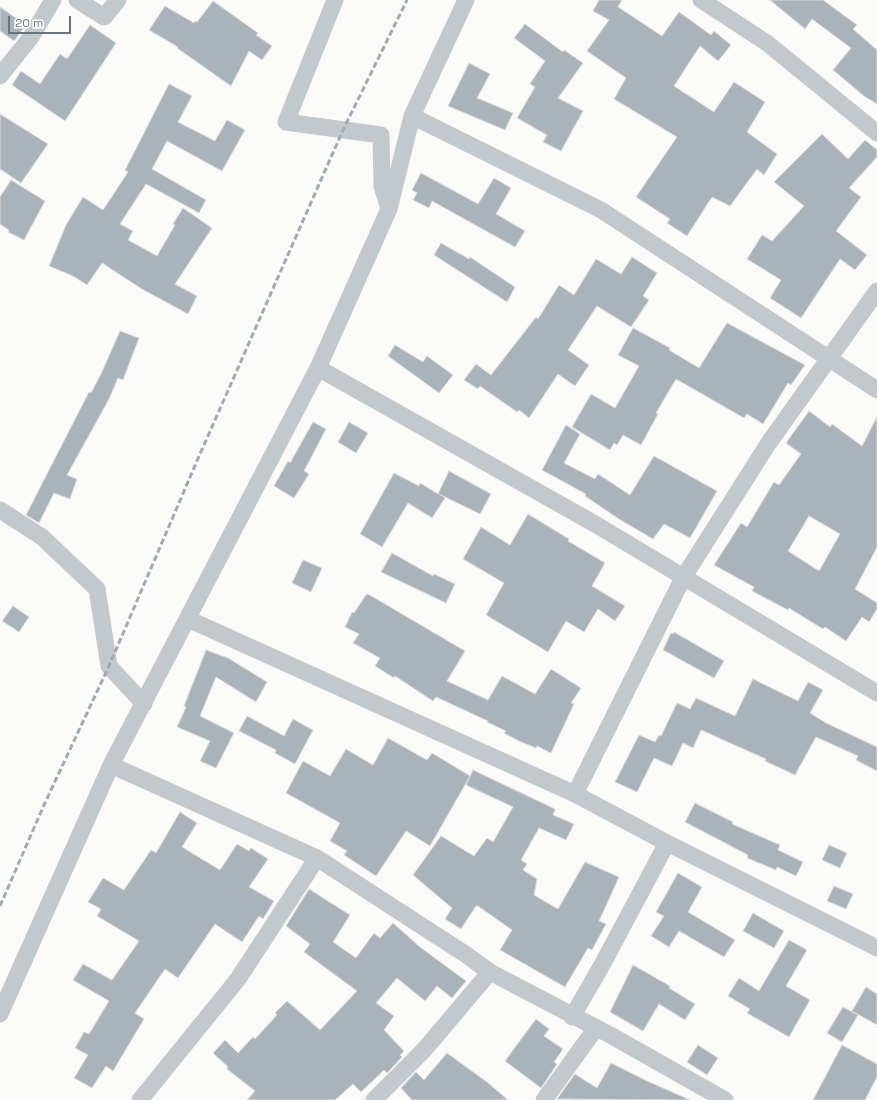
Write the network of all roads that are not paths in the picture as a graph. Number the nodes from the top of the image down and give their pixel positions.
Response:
1 (53, 0) edge
2 (77, 0) edge
3 (118, 0) edge
4 (335, 0) edge
5 (466, 0) edge
6 (701, 0) edge
7 (0, 76) edge
8 (412, 116) junction
9 (877, 134) edge
10 (389, 209) junction
11 (877, 291) edge
12 (829, 359) junction
13 (318, 368) junction
14 (877, 390) edge
15 (0, 510) edge
16 (683, 578) junction
17 (188, 619) junction
18 (877, 693) edge
19 (144, 704) junction
20 (111, 765) junction
21 (575, 794) junction
22 (667, 843) junction
23 (317, 858) junction
24 (877, 948) edge
25 (490, 972) junction
26 (0, 1014) edge
27 (572, 1017) junction
28 (596, 1028) junction
29 (140, 1100) edge
30 (374, 1100) edge
31 (544, 1100) edge
32 (725, 1100) edge

1 - 7 street
2 - 3 street
4 - 10 street
5 - 8 street
6 - 9 street
8 - 10 street
8 - 12 street
10 - 13 street
11 - 12 street
12 - 14 street
12 - 16 street
13 - 16 street
13 - 17 street
15 - 19 street
16 - 18 street
16 - 21 street
17 - 19 street
17 - 21 street
19 - 20 street
20 - 23 street
20 - 26 street
21 - 22 street
22 - 24 street
22 - 27 street
23 - 25 street
23 - 29 street
25 - 27 street
25 - 30 street
27 - 28 street
28 - 31 street
28 - 32 street

